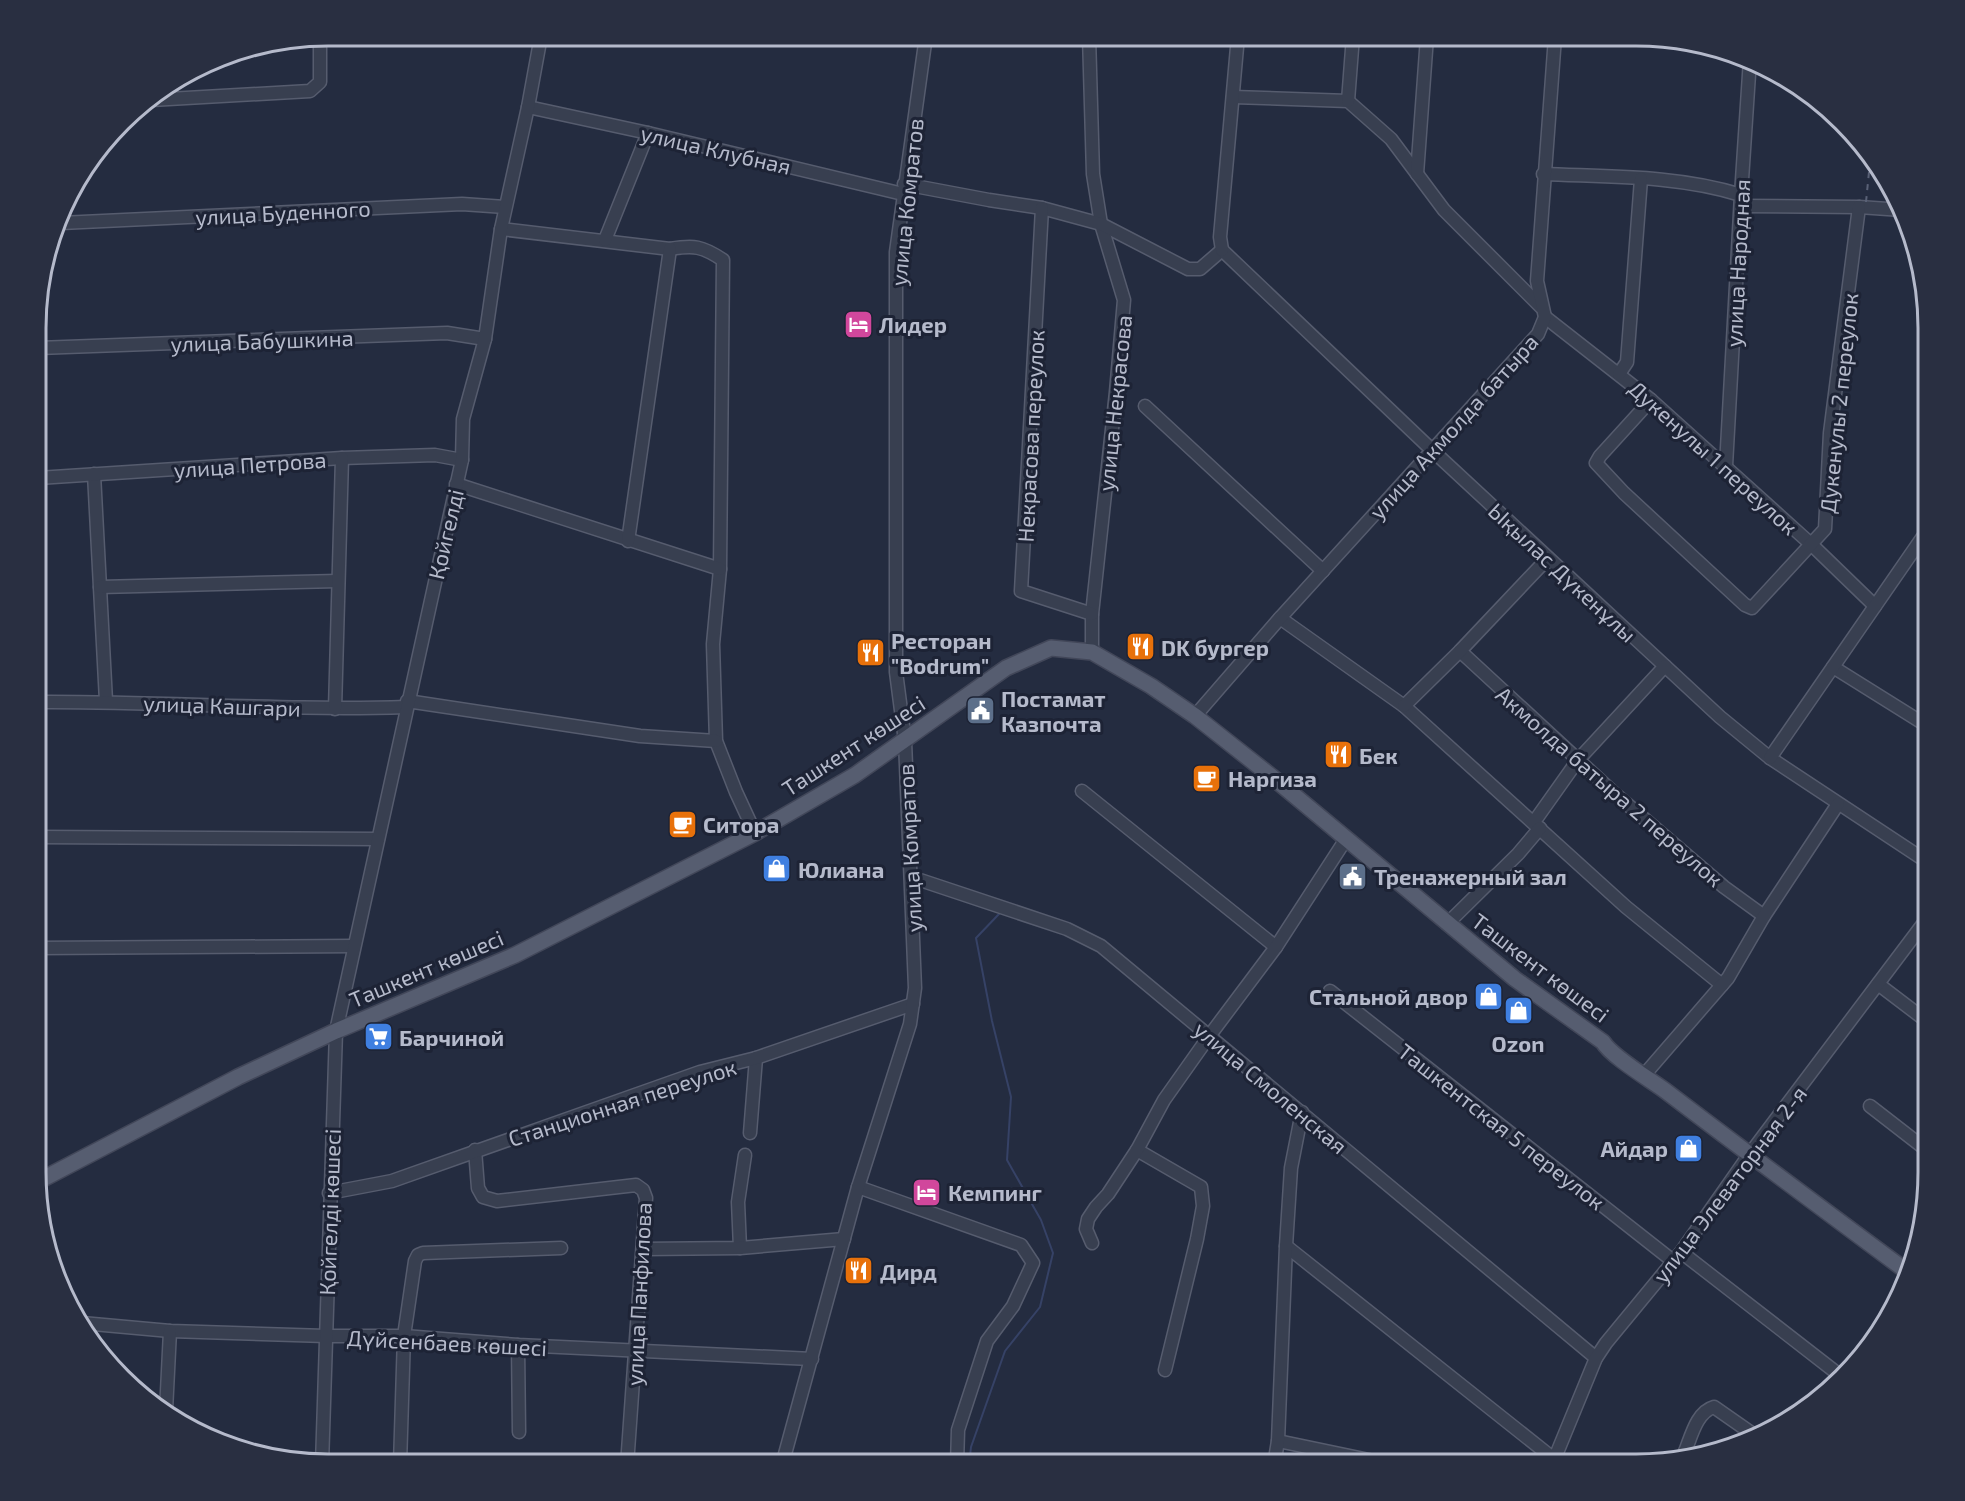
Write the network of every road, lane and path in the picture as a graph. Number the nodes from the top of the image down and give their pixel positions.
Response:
1 (320, 47) edge
2 (539, 47) edge
3 (924, 47) edge
4 (1089, 47) edge
5 (1237, 47) edge
6 (1352, 47) edge
7 (1426, 47) edge
8 (1554, 47) edge
9 (1749, 70) edge
10 (1233, 97) junction
11 (166, 98) edge
12 (1348, 101) junction
13 (528, 107) junction
14 (648, 133) junction
15 (1417, 174) junction
16 (1544, 174) junction
17 (1641, 179) junction
18 (903, 189) junction
19 (1741, 200) junction
20 (505, 207) junction
21 (1859, 207) junction
22 (1042, 208) junction
23 (1892, 209) edge
24 (67, 223) edge
25 (1101, 224) junction
26 (501, 229) junction
27 (605, 240) junction
28 (670, 249) junction
29 (1222, 250) junction
30 (1543, 313) junction
31 (485, 339) junction
32 (46, 348) edge
33 (1619, 374) junction
34 (1651, 400) junction
35 (1145, 406) dead end
36 (1433, 451) junction
37 (342, 458) junction
38 (462, 460) junction
39 (1726, 466) junction
40 (94, 474) junction
41 (46, 477) edge
42 (456, 484) junction
43 (628, 541) junction
44 (1918, 544) edge
45 (1812, 545) junction
46 (1548, 558) junction
47 (720, 570) junction
48 (1323, 571) junction
49 (338, 581) junction
50 (100, 587) junction
51 (1875, 606) junction
52 (1092, 614) junction
53 (1280, 618) junction
54 (1460, 651) junction
55 (1092, 652) junction
56 (1665, 666) junction
57 (1833, 667) junction
58 (106, 701) junction
59 (46, 702) edge
60 (407, 704) junction
61 (1404, 706) junction
62 (335, 710) junction
63 (1195, 716) junction
64 (1918, 720) edge
65 (716, 741) junction
66 (904, 741) junction
67 (1770, 758) junction
68 (1578, 760) junction
69 (1082, 791) dead end
70 (1838, 804) junction
71 (1537, 825) junction
72 (755, 833) junction
73 (46, 837) edge
74 (378, 838) junction
75 (1346, 839) junction
76 (1918, 856) edge
77 (911, 877) junction
78 (1764, 916) junction
79 (1447, 924) junction
80 (1918, 931) edge
81 (354, 946) junction
82 (1276, 946) junction
83 (46, 948) edge
84 (1878, 984) junction
85 (1722, 985) junction
86 (1330, 991) dead end
87 (913, 1004) junction
88 (1918, 1014) edge
89 (336, 1031) junction
90 (1210, 1035) junction
91 (756, 1058) junction
92 (1645, 1074) junction
93 (1870, 1106) dead end
94 (1302, 1112) junction
95 (750, 1133) dead end
96 (1918, 1143) edge
97 (1137, 1149) junction
98 (475, 1150) junction
99 (745, 1155) dead end
100 (1749, 1155) junction
101 (46, 1177) edge
102 (858, 1187) junction
103 (329, 1193) junction
104 (844, 1239) junction
105 (1092, 1243) dead end
106 (1286, 1246) junction
107 (561, 1248) dead end
108 (740, 1248) junction
109 (643, 1249) junction
110 (1677, 1257) junction
111 (1902, 1267) edge
112 (91, 1324) edge
113 (170, 1331) junction
114 (326, 1336) junction
115 (404, 1336) junction
116 (518, 1345) junction
117 (636, 1351) junction
118 (1596, 1358) junction
119 (812, 1359) junction
120 (1165, 1370) dead end
121 (1836, 1372) edge
122 (166, 1403) edge
123 (1749, 1431) edge
124 (519, 1432) dead end
125 (1278, 1441) junction
126 (1686, 1450) edge
127 (322, 1454) edge
128 (400, 1454) edge
129 (628, 1454) edge
130 (785, 1454) edge
131 (957, 1454) edge
132 (1276, 1454) edge
133 (1340, 1454) edge
134 (1543, 1454) edge
135 (1556, 1454) edge

1 - 11 street
2 - 13 street, Қойгелді
3 - 18 street, улица Комратов
4 - 25 street, улица Некрасова
5 - 10 street
6 - 12 street
7 - 15 street
8 - 16 street, улица Акмолда батыра
9 - 19 street, улица Народная
10 - 12 street
10 - 29 street
12 - 15 street, Дукенулы 1 переулок
13 - 14 street, улица Клубная
13 - 20 street, Қойгелді
14 - 18 street, улица Клубная
14 - 27 street
15 - 30 street, Дукенулы 1 переулок
16 - 17 street
16 - 30 street, улица Акмолда батыра
17 - 19 street
17 - 33 street
18 - 22 street, улица Клубная
18 - 66 street, улица Комратов
19 - 21 street
19 - 39 street, улица Народная
20 - 24 street, улица Буденного
20 - 26 street, Қойгелді
21 - 23 street
21 - 45 street, Дукенулы 2 переулок
22 - 25 street, улица Клубная
22 - 52 street, Некрасова переулок
25 - 29 street, улица Клубная
25 - 52 street, улица Некрасова
26 - 27 street
26 - 31 street, Қойгелді
27 - 28 street
28 - 43 street
28 - 47 street
29 - 36 street, Ықылас Дүкенұлы
30 - 33 street, Дукенулы 1 переулок
30 - 36 street, улица Акмолда батыра
31 - 32 street, улица Бабушкина
31 - 38 street, Қойгелді
33 - 34 street, Дукенулы 1 переулок
34 - 39 street, Дукенулы 1 переулок
34 - 45 street, Дукенулы 2 переулок
35 - 48 street
36 - 46 street, Ықылас Дүкенұлы
36 - 48 street, улица Акмолда батыра
37 - 38 street, улица Петрова
37 - 40 street, улица Петрова
37 - 49 street
38 - 42 street, Қойгелді
39 - 45 street, Дукенулы 1 переулок
40 - 41 street, улица Петрова
40 - 50 street
42 - 43 street
42 - 60 street, Қойгелді
43 - 47 street
44 - 51 street
45 - 51 street, Дукенулы 1 переулок
46 - 54 street
46 - 56 street, Ықылас Дүкенұлы
47 - 65 street
48 - 53 street, улица Акмолда батыра
49 - 50 street
49 - 62 street
50 - 58 street
51 - 57 street
52 - 55 street, улица Некрасова
53 - 61 street
53 - 63 street, улица Акмолда батыра
54 - 61 street
54 - 68 street, Акмолда батыра 2 переулок
55 - 63 main road, Ташкент көшесі
55 - 66 main road, Ташкент көшесі
56 - 67 street, Ықылас Дүкенұлы
56 - 68 street
57 - 64 street
57 - 67 street
58 - 59 street, улица Кашгари
58 - 62 street, улица Кашгари
60 - 62 street, улица Кашгари
60 - 65 street, улица Кашгари
60 - 74 street, Қойгелді
61 - 71 street
63 - 75 main road, Ташкент көшесі
65 - 72 street
66 - 72 main road, Ташкент көшесі
66 - 77 street, улица Комратов
67 - 70 street, Ықылас Дүкенұлы
68 - 71 street
68 - 78 street, Акмолда батыра 2 переулок
69 - 82 street
70 - 76 street, Ықылас Дүкенұлы
70 - 78 street
71 - 79 street
71 - 85 street
72 - 89 main road, Ташкент көшесі
73 - 74 street
74 - 81 street, Қойгелді
75 - 79 main road, Ташкент көшесі
75 - 82 street
77 - 87 street, улица Комратов
77 - 90 street, улица Смоленская
78 - 85 street
79 - 92 main road, Ташкент көшесі
80 - 84 street, улица Элеваторная 2-я
81 - 83 street
81 - 89 street, Қойгелді
82 - 90 street
84 - 88 street
84 - 100 street, улица Элеваторная 2-я
85 - 92 street
86 - 110 street, Ташкентская 5 переулок
87 - 91 street, Станционная переулок
87 - 102 street, улица Комратов
89 - 101 main road, Ташкент көшесі
89 - 103 street, Қойгелді көшесі
90 - 94 street, улица Смоленская
90 - 97 street
91 - 95 street
91 - 98 street, Станционная переулок
92 - 100 main road, Ташкент көшесі
93 - 96 street
94 - 106 street
94 - 118 street, улица Смоленская
97 - 105 street
97 - 120 street
98 - 103 street, Станционная переулок
98 - 109 street, улица Панфилова
99 - 108 street
100 - 110 street, улица Элеваторная 2-я
100 - 111 main road, Ташкент көшесі
102 - 104 street, улица Комратов
102 - 131 street
103 - 114 street, Қойгелді көшесі
104 - 108 street
104 - 119 street, улица Комратов
106 - 125 street
106 - 134 street
107 - 115 street
108 - 109 street
109 - 117 street, улица Панфилова
110 - 118 street, улица Элеваторная 2-я
110 - 121 street, Ташкентская 5 переулок
112 - 113 street, Дүйсенбаев көшесі
113 - 114 street, Дүйсенбаев көшесі
113 - 122 street
114 - 115 street, Дүйсенбаев көшесі
114 - 127 street, Қойгелді көшесі
115 - 116 street, Дүйсенбаев көшесі
115 - 128 street
116 - 117 street, Дүйсенбаев көшесі
116 - 124 street
117 - 119 street, Дүйсенбаев көшесі
117 - 129 street, улица Панфилова
118 - 135 street, улица Элеваторная 2-я
119 - 130 street, улица Комратов
123 - 126 street
125 - 132 street
125 - 133 street

